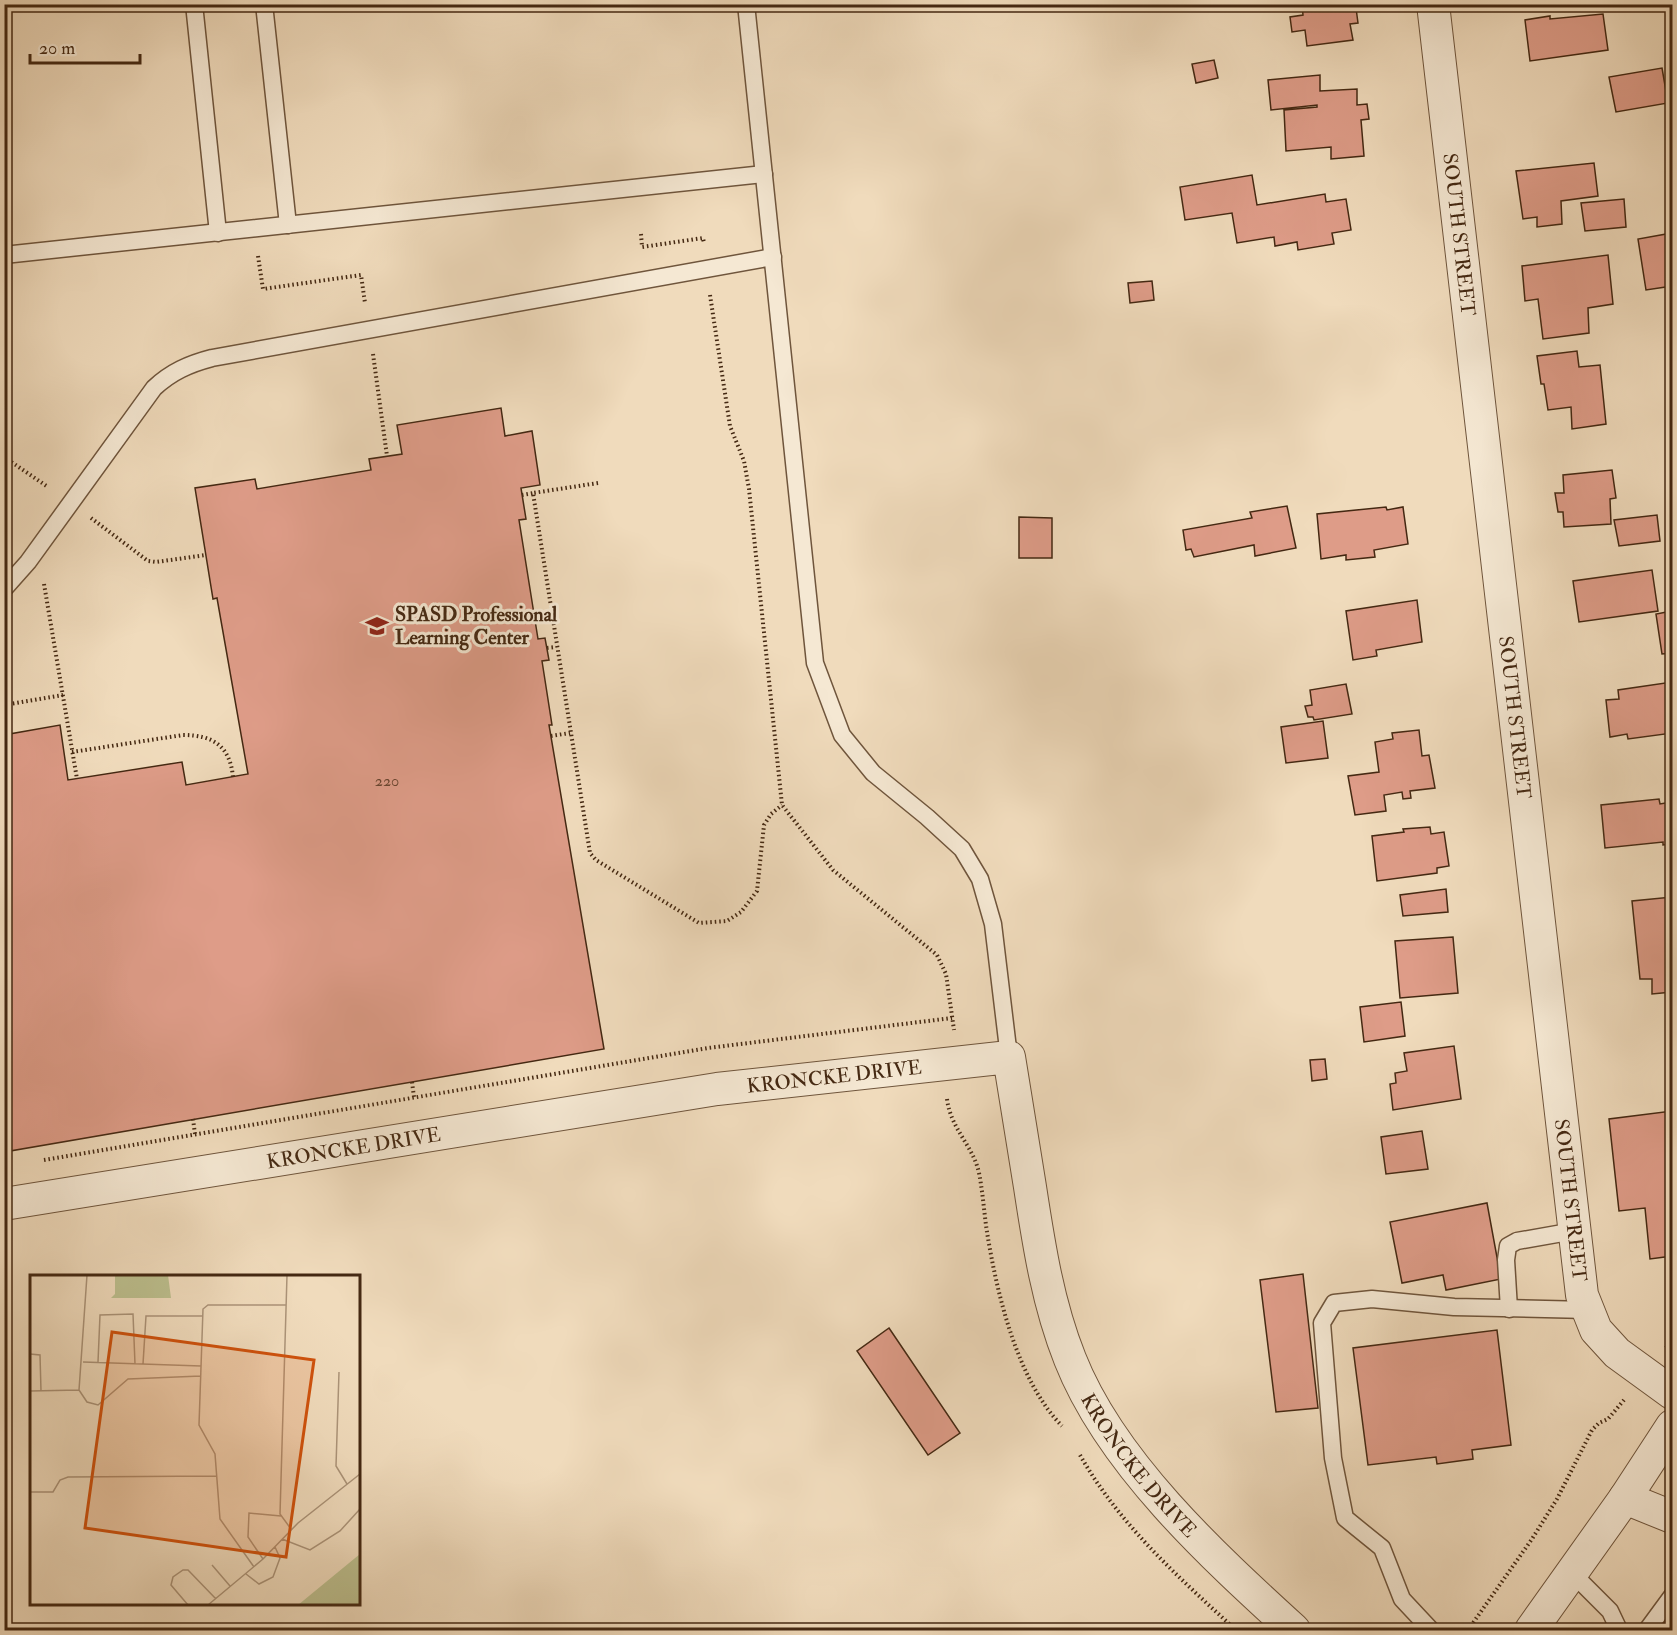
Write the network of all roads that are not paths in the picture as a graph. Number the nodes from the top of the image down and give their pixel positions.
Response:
1 (194, 4) edge
2 (264, 4) edge
3 (746, 4) edge
4 (1433, 4) edge
5 (764, 174) junction
6 (288, 225) junction
7 (218, 233) junction
8 (4, 255) edge
9 (773, 258) junction
10 (4, 589) edge
11 (1009, 1057) junction
12 (4, 1204) edge
13 (1574, 1231) junction
14 (1509, 1309) junction
15 (1588, 1310) junction
16 (1672, 1393) edge
17 (1672, 1426) edge
18 (1625, 1498) junction
19 (1672, 1517) edge
20 (1572, 1573) junction
21 (1672, 1596) edge
22 (1294, 1630) edge
23 (1431, 1630) edge
24 (1530, 1630) edge
25 (1619, 1630) edge
26 (1647, 1630) edge

1 - 7 lane
2 - 6 lane
3 - 5 lane
4 - 13 street, SOUTH STREET
5 - 6 lane
5 - 9 lane
6 - 7 lane
7 - 8 lane
9 - 10 lane
9 - 11 lane
11 - 12 street, KRONCKE DRIVE
11 - 22 street, KRONCKE DRIVE
13 - 14 lane
13 - 15 street, SOUTH STREET
14 - 15 lane
14 - 23 lane
15 - 16 street, SOUTH STREET
17 - 18 street
18 - 19 street
18 - 20 street
20 - 24 street
20 - 25 lane
21 - 26 lane

